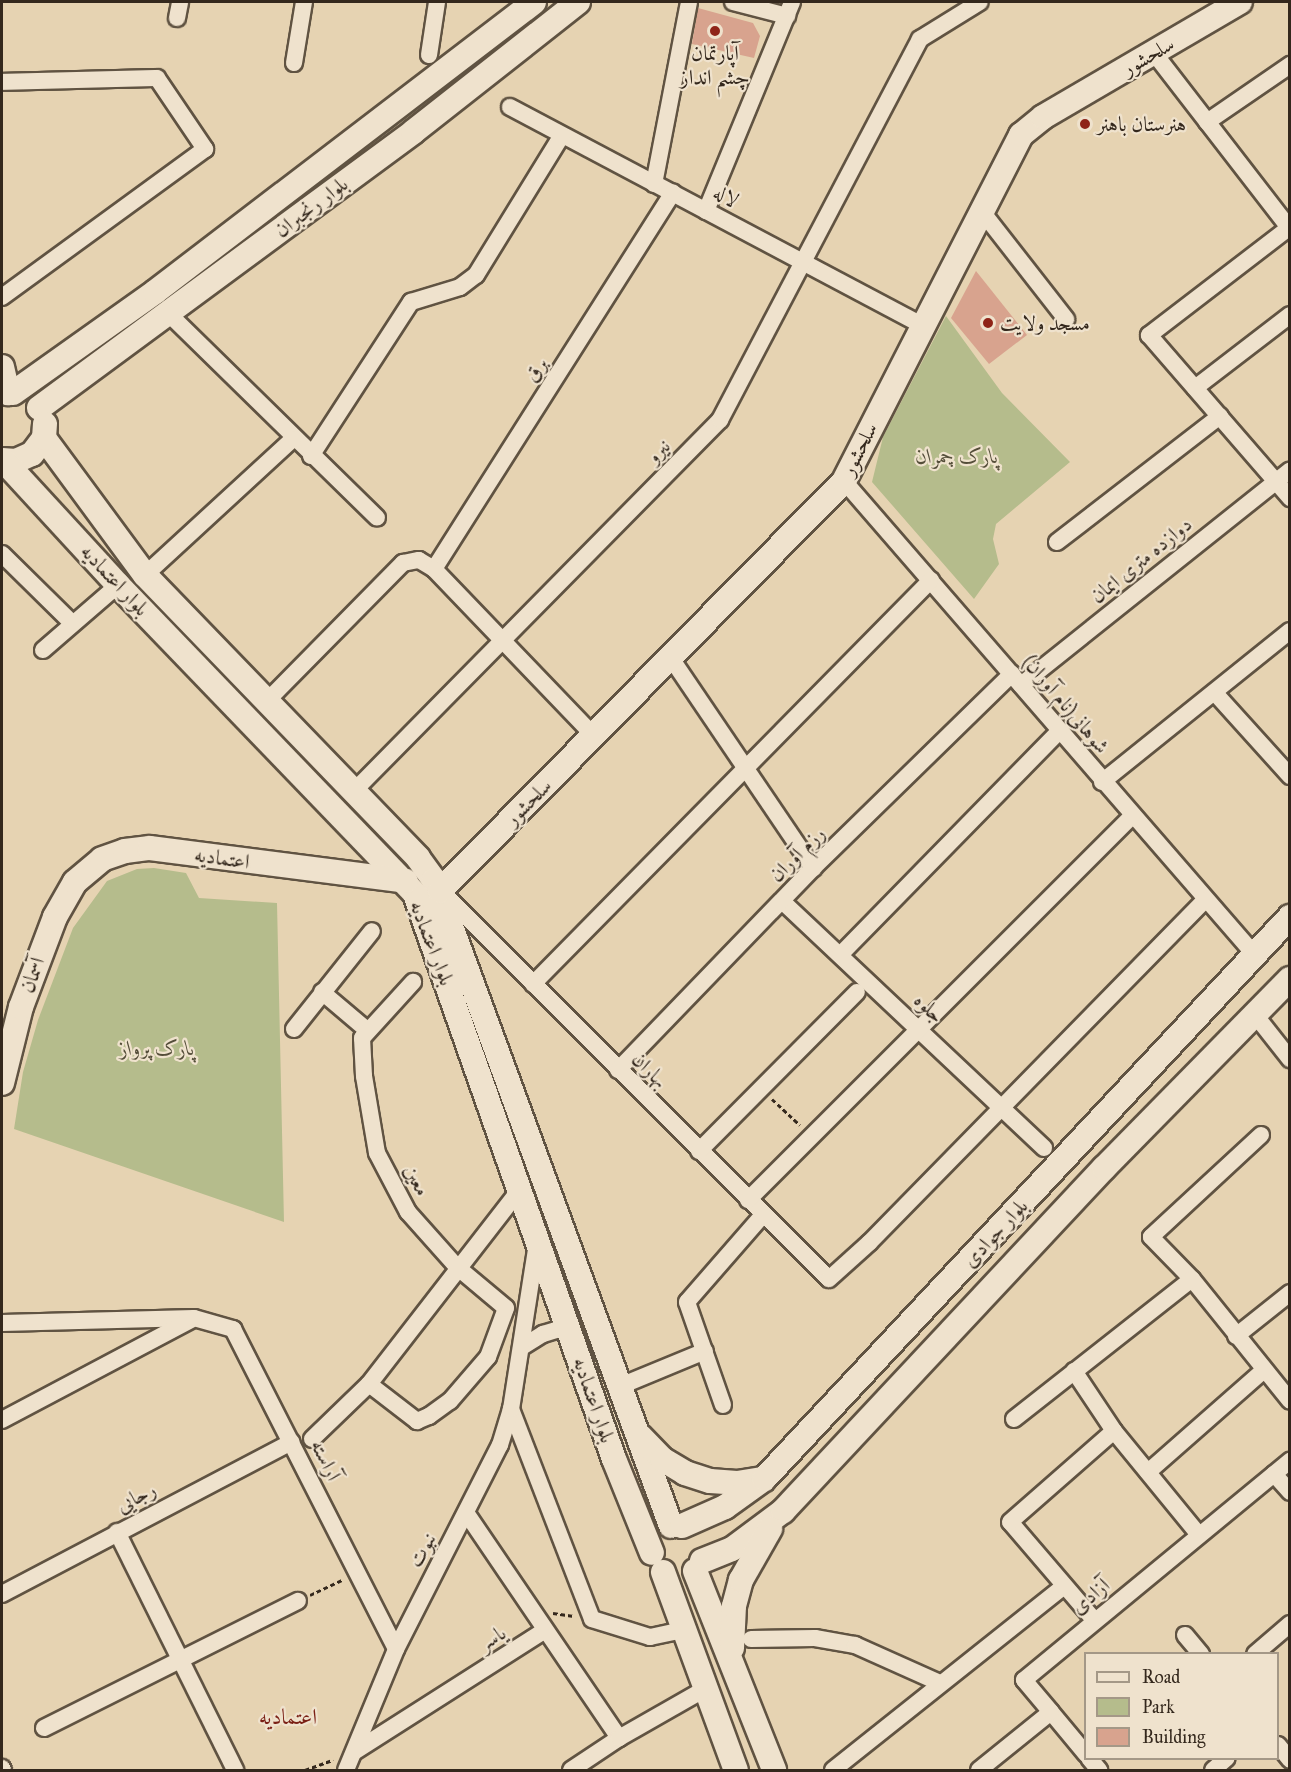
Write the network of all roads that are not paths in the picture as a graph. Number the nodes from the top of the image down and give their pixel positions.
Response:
1 (304, 2) edge
2 (437, 2) edge
3 (534, 2) edge
4 (578, 2) edge
5 (689, 2) edge
6 (733, 2) edge
7 (980, 2) edge
8 (1240, 2) edge
9 (789, 9) edge
10 (1154, 53) junction
11 (429, 55) dead end
12 (294, 63) dead end
13 (1290, 65) edge
14 (2, 82) edge
15 (510, 107) dead end
16 (1207, 122) junction
17 (562, 135) junction
18 (654, 184) junction
19 (673, 193) junction
20 (980, 209) junction
21 (706, 211) junction
22 (1289, 228) edge
23 (802, 262) junction
24 (2, 297) edge
25 (169, 314) junction
26 (1290, 315) edge
27 (1066, 319) dead end
28 (921, 325) junction
29 (2, 367) edge
30 (1195, 388) junction
31 (8, 394) edge
32 (39, 408) junction
33 (1220, 416) junction
34 (44, 438) junction
35 (294, 440) junction
36 (311, 456) junction
37 (3, 460) edge
38 (1283, 475) edge
39 (844, 481) junction
40 (1290, 498) edge
41 (377, 518) dead end
42 (1057, 542) dead end
43 (2, 554) edge
44 (434, 569) junction
45 (145, 575) junction
46 (932, 580) junction
47 (118, 585) junction
48 (72, 623) junction
49 (1290, 631) edge
50 (502, 640) junction
51 (43, 650) dead end
52 (671, 658) junction
53 (1016, 679) junction
54 (1215, 693) junction
55 (266, 703) junction
56 (1058, 732) junction
57 (593, 735) junction
58 (746, 766) junction
59 (1290, 776) edge
60 (1102, 782) junction
61 (353, 792) junction
62 (1132, 816) junction
63 (813, 868) junction
64 (406, 881) junction
65 (440, 891) junction
66 (1205, 900) junction
67 (782, 901) junction
68 (60, 905) joint
69 (1290, 917) edge
70 (372, 931) dead end
71 (1254, 954) junction
72 (840, 955) junction
73 (1290, 979) edge
74 (413, 982) dead end
75 (532, 984) junction
76 (322, 992) junction
77 (857, 992) dead end
78 (1256, 1016) junction
79 (294, 1029) dead end
80 (367, 1030) junction
81 (919, 1030) junction
82 (1290, 1059) edge
83 (618, 1070) junction
84 (2, 1083) edge
85 (1000, 1106) junction
86 (1261, 1135) dead end
87 (1077, 1144) junction
88 (1044, 1148) dead end
89 (699, 1151) junction
90 (1104, 1168) junction
91 (518, 1192) junction
92 (748, 1200) junction
93 (763, 1215) junction
94 (537, 1241) junction
95 (457, 1267) junction
96 (1192, 1279) junction
97 (1290, 1293) edge
98 (506, 1308) junction
99 (194, 1318) junction
100 (2, 1323) edge
101 (524, 1324) junction
102 (569, 1326) junction
103 (1236, 1336) junction
104 (522, 1347) junction
105 (705, 1351) junction
106 (1264, 1370) junction
107 (1074, 1371) junction
108 (369, 1384) junction
109 (618, 1387) junction
110 (1290, 1401) edge
111 (723, 1405) dead end
112 (511, 1409) junction
113 (628, 1417) junction
114 (1014, 1419) dead end
115 (2, 1420) edge
116 (1114, 1431) junction
117 (312, 1440) dead end
118 (292, 1442) junction
119 (1290, 1461) edge
120 (1148, 1472) junction
121 (1274, 1474) junction
122 (764, 1479) junction
123 (1290, 1492) edge
124 (783, 1511) junction
125 (467, 1514) junction
126 (677, 1526) junction
127 (117, 1532) junction
128 (1199, 1535) junction
129 (657, 1563) junction
130 (698, 1566) junction
131 (1064, 1586) junction
132 (2, 1594) edge
133 (298, 1601) road end
134 (1095, 1621) junction
135 (1290, 1624) edge
136 (682, 1630) junction
137 (544, 1631) junction
138 (1185, 1635) dead end
139 (751, 1639) dead end
140 (396, 1649) junction
141 (1200, 1652) edge
142 (1256, 1652) edge
143 (733, 1659) junction
144 (179, 1661) junction
145 (940, 1683) junction
146 (705, 1689) junction
147 (1051, 1712) junction
148 (44, 1728) dead end
149 (619, 1738) junction
150 (1279, 1746) edge
151 (354, 1752) junction
152 (1084, 1752) edge
153 (1225, 1760) edge
154 (1290, 1760) edge
155 (234, 1770) edge
156 (346, 1770) edge
157 (571, 1770) edge
158 (736, 1770) edge
159 (774, 1770) edge
160 (833, 1770) edge
161 (979, 1770) edge
162 (1213, 1770) edge

1 - 12 street
2 - 11 street
3 - 31 street, بلوار رنجبران
4 - 25 street, بلوار رنجبران
5 - 18 street
6 - 9 street
7 - 23 street, نیرو
8 - 10 street, سلحشور
9 - 21 street
10 - 16 street
10 - 20 street, سلحشور
13 - 16 street
14 - 24 street
15 - 17 street, لاله
16 - 22 street
17 - 18 street, لاله
17 - 36 street
18 - 19 street, لاله
19 - 21 street, لاله
19 - 44 street, برق
20 - 27 street
20 - 28 street, سلحشور
21 - 23 street, لاله
22 - 30 street
23 - 28 street, لاله
23 - 50 street, نیرو
25 - 32 street, بلوار رنجبران
25 - 35 street
26 - 30 street
28 - 39 street, سلحشور
29 - 31 street
30 - 33 street
31 - 32 street
32 - 34 street
33 - 38 street
33 - 42 street
34 - 37 street
34 - 45 street, بلوار اعتمادیه
35 - 36 street
35 - 45 street
36 - 41 street
37 - 47 street, بلوار اعتمادیه
38 - 40 street
38 - 53 street, دوازده متری ایمان
39 - 46 street, شوهانی(نام آوران)
39 - 52 street, سلحشور
43 - 48 street
44 - 50 street
44 - 55 street
45 - 55 street, بلوار اعتمادیه
46 - 53 street, شوهانی(نام آوران)
46 - 58 street
47 - 48 street
47 - 64 street, بلوار اعتمادیه
48 - 51 street
49 - 54 street
50 - 57 street
50 - 61 street, نیرو
52 - 57 street, سلحشور
52 - 58 street
53 - 56 street, شوهانی(نام آوران)
53 - 63 street, رزم آوران
54 - 59 street
54 - 60 street
55 - 61 street, بلوار اعتمادیه
56 - 60 street, شوهانی(نام آوران)
56 - 72 street
57 - 65 street, سلحشور
58 - 63 street
58 - 75 street
60 - 62 street, شوهانی(نام آوران)
61 - 65 street, بلوار اعتمادیه
62 - 66 street, شوهانی(نام آوران)
62 - 81 street
63 - 67 street, رزم آوران
64 - 68 street, اعتمادیه
64 - 91 street, بلوار اعتمادیه
65 - 75 street, بهاران
65 - 109 street, بلوار اعتمادیه
66 - 71 street, شوهانی(نام آوران)
66 - 85 street
67 - 72 street, جلوه
67 - 83 street, رزم آوران
68 - 84 street, آسمان
69 - 71 street, بلوار جوادی
70 - 76 street
71 - 87 street, بلوار جوادی
72 - 81 street, جلوه
73 - 78 street, بلوار جوادی
74 - 80 street
75 - 83 street, بهاران
76 - 79 street
76 - 80 street
77 - 89 street
78 - 82 street
78 - 90 street, بلوار جوادی
80 - 95 street, معین
81 - 85 street, جلوه
81 - 92 street
83 - 89 street, بهاران
85 - 88 street, جلوه
85 - 93 street, بهاران
86 - 96 street
87 - 90 street
87 - 122 street, بلوار جوادی
89 - 92 street, بهاران
90 - 124 street, بلوار جوادی
91 - 94 street, بلوار اعتمادیه
91 - 95 street
92 - 93 street, بهاران
93 - 105 street
94 - 101 street, نبوت
94 - 102 street, بلوار اعتمادیه
95 - 98 street, معین
95 - 108 street
96 - 103 street
96 - 107 street
97 - 103 street
98 - 101 street, معین
98 - 108 street
99 - 100 street, آراسته
99 - 115 street
99 - 118 street, آراسته
101 - 104 street, نبوت
102 - 104 street
102 - 129 street, بلوار اعتمادیه
103 - 106 street
104 - 112 street, نبوت
105 - 109 street
105 - 111 street
106 - 110 street
106 - 120 street
107 - 114 street
107 - 116 street
108 - 117 street
109 - 113 street, بلوار اعتمادیه
112 - 125 street, نبوت
112 - 136 street
113 - 122 street
113 - 126 street, بلوار اعتمادیه
116 - 120 street
116 - 131 street
118 - 127 street, رجایی
118 - 140 street, آراسته
119 - 121 street, آزادی
120 - 128 street
121 - 123 street
121 - 128 street, آزادی
122 - 126 street, بلوار جوادی
124 - 130 street, بلوار جوادی
124 - 143 street
125 - 137 street
125 - 140 street, نبوت
126 - 129 street
126 - 130 street
127 - 132 street, رجایی
127 - 144 street
128 - 134 street, آزادی
129 - 130 street
129 - 136 street, بلوار اعتمادیه
130 - 143 street
131 - 134 street
131 - 145 street
133 - 144 street
134 - 147 street, آزادی
135 - 142 street
136 - 146 street, بلوار اعتمادیه
137 - 149 street
137 - 151 street, یاسر
138 - 141 street
139 - 145 street
140 - 151 street, نبوت
143 - 159 street
144 - 148 street
144 - 155 street
145 - 160 street
146 - 149 street
146 - 158 street, بلوار اعتمادیه
147 - 152 street
147 - 161 street
149 - 157 street
150 - 154 street
151 - 156 street, نبوت
153 - 162 street

